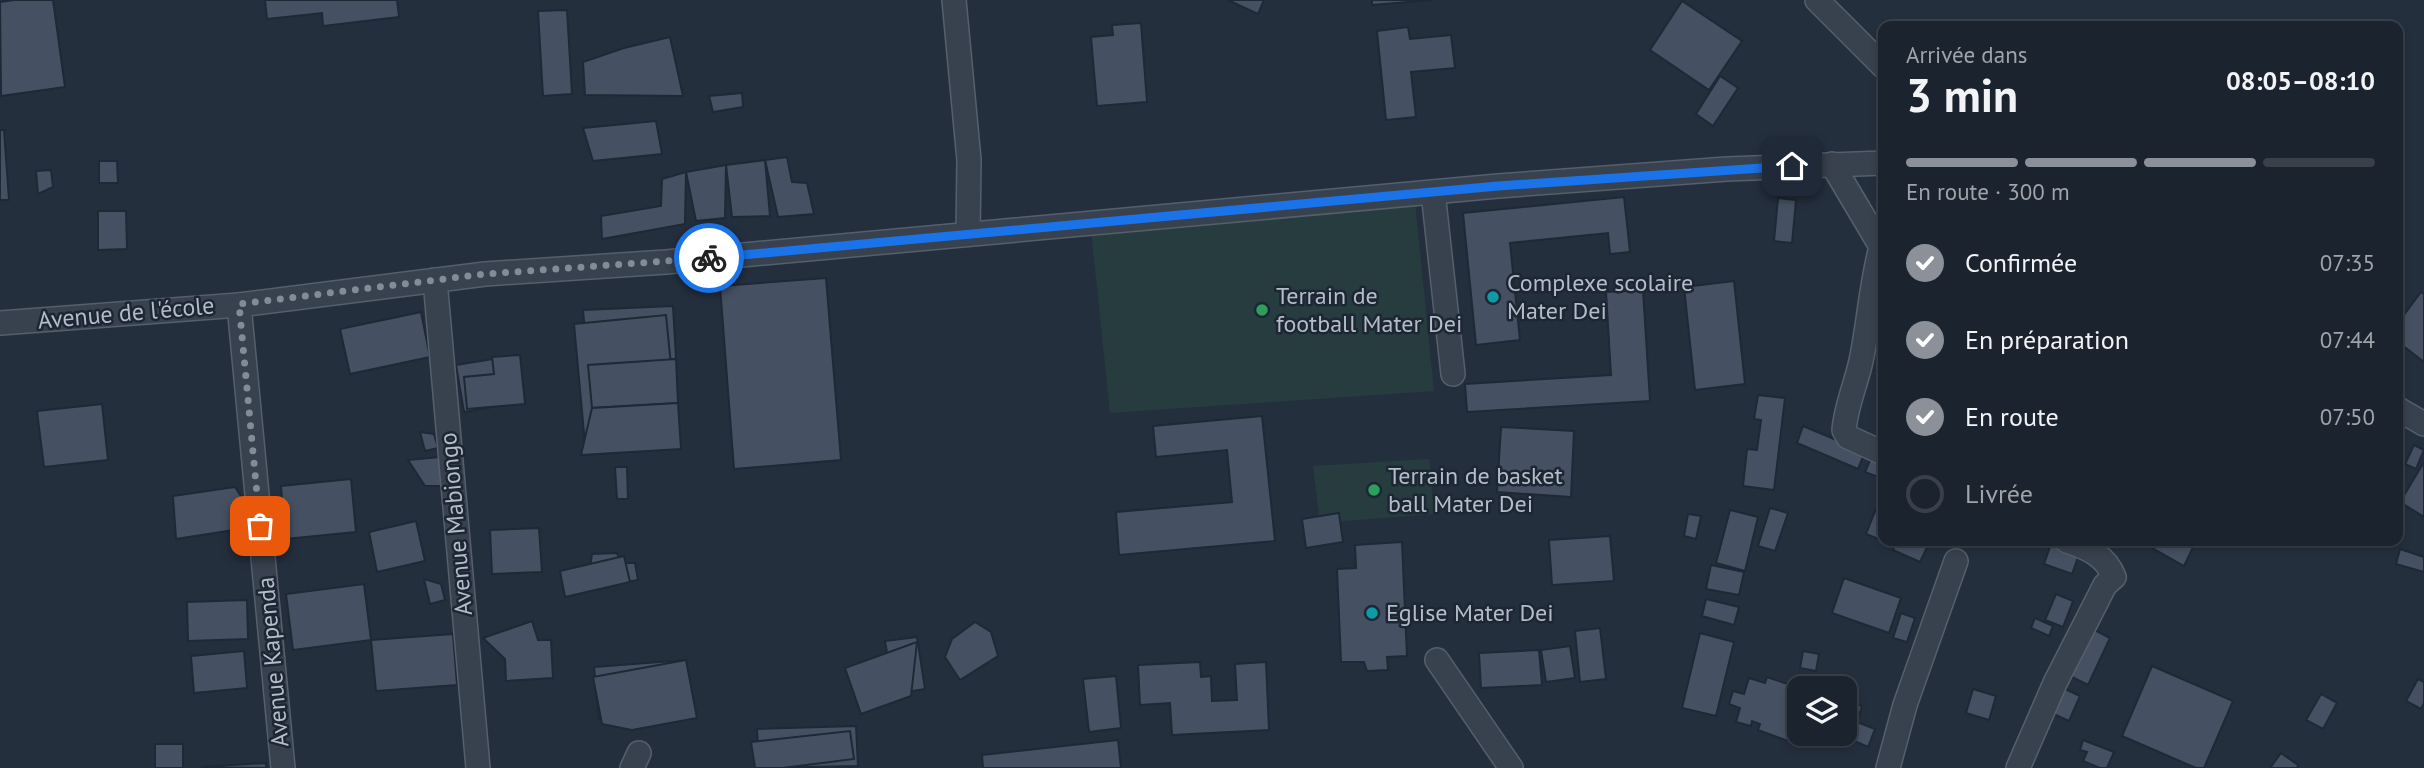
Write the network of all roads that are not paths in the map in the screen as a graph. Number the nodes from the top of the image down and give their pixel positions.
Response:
1 (954, 0) edge
2 (1817, 0) edge
3 (1878, 61) edge
4 (1878, 163) edge
5 (1832, 164) junction
6 (1433, 192) junction
7 (968, 233) junction
8 (1878, 242) edge
9 (1878, 260) edge
10 (435, 280) junction
11 (239, 304) junction
12 (0, 323) edge
13 (1453, 373) dead end
14 (2403, 412) edge
15 (2424, 424) edge
16 (1878, 451) edge
17 (2078, 546) edge
18 (1956, 561) dead end
19 (1437, 660) dead end
20 (283, 768) edge
21 (478, 768) edge
22 (1511, 768) edge
23 (1888, 768) edge
24 (2018, 768) edge

1 - 7 street
2 - 3 street
4 - 5 street, Avenue de l'école
5 - 6 street, Avenue de l'école
5 - 8 street
6 - 7 street, Avenue de l'école
6 - 13 street
7 - 10 street, Avenue de l'école
9 - 16 street
10 - 11 street, Avenue de l'école
10 - 21 street, Avenue Mabiongo
11 - 12 street, Avenue de l'école
11 - 20 street, Avenue Kapenda
14 - 15 street
17 - 24 street
18 - 23 street
19 - 22 street

